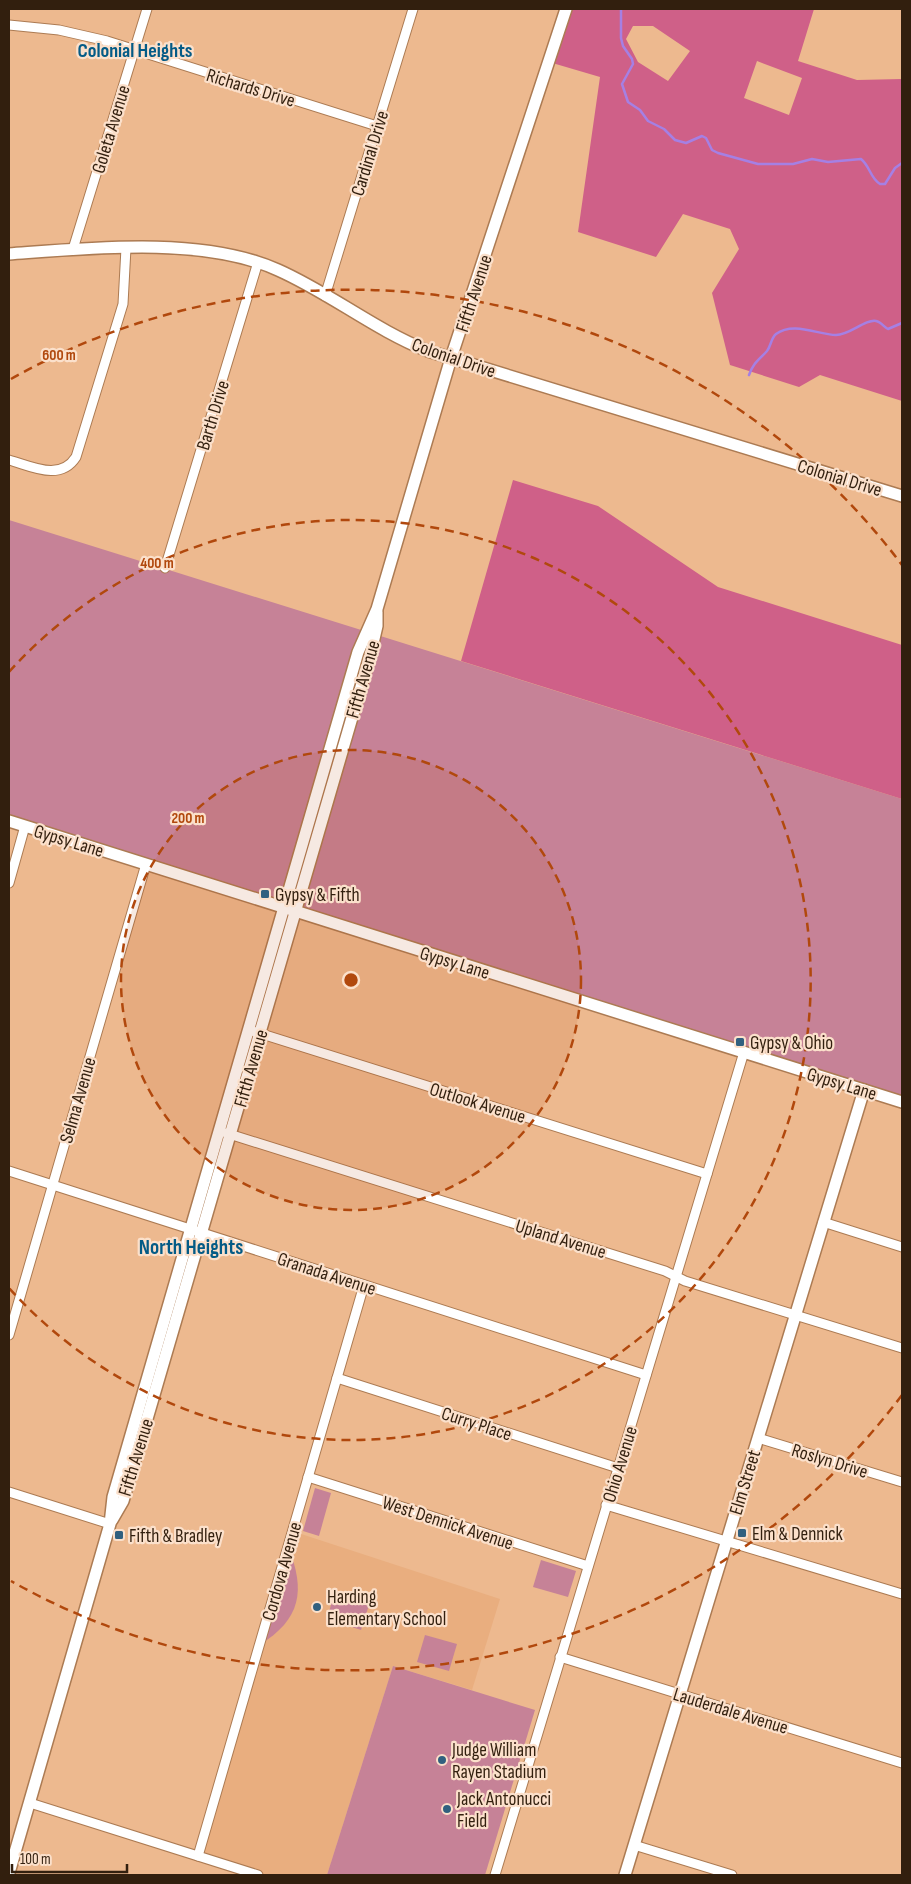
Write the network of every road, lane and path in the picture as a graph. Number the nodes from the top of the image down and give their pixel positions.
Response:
1 (147, 9) edge
2 (412, 9) edge
3 (566, 9) edge
4 (9, 25) edge
5 (134, 50) junction
6 (377, 126) junction
7 (126, 248) junction
8 (73, 250) junction
9 (9, 254) edge
10 (258, 262) junction
11 (325, 296) junction
12 (451, 358) junction
13 (9, 460) edge
14 (902, 496) edge
15 (165, 568) dead end
16 (378, 609) junction
17 (9, 821) edge
18 (24, 826) junction
19 (146, 864) junction
20 (9, 883) edge
21 (283, 908) junction
22 (295, 911) junction
23 (254, 1032) junction
24 (744, 1052) junction
25 (864, 1090) junction
26 (902, 1102) edge
27 (225, 1132) junction
28 (9, 1171) edge
29 (707, 1174) junction
30 (52, 1185) junction
31 (823, 1222) junction
32 (196, 1231) junction
33 (902, 1247) edge
34 (676, 1276) junction
35 (364, 1285) junction
36 (795, 1316) junction
37 (9, 1335) edge
38 (902, 1348) edge
39 (646, 1375) junction
40 (337, 1378) junction
41 (758, 1438) junction
42 (618, 1468) junction
43 (308, 1477) junction
44 (902, 1482) edge
45 (9, 1492) edge
46 (606, 1505) junction
47 (110, 1524) junction
48 (727, 1541) junction
49 (588, 1566) junction
50 (902, 1594) edge
51 (560, 1657) junction
52 (680, 1694) junction
53 (902, 1763) edge
54 (30, 1803) junction
55 (634, 1845) junction
56 (198, 1856) junction
57 (9, 1873) edge
58 (258, 1875) edge
59 (495, 1875) edge
60 (625, 1875) edge
61 (732, 1875) edge

1 - 5 street, Goleta Avenue
2 - 6 street, Cardinal Drive
3 - 12 street, Fifth Avenue
4 - 5 street, Richards Drive
5 - 6 street, Richards Drive
5 - 8 street, Goleta Avenue
6 - 11 street, Cardinal Drive
7 - 8 street, Colonial Drive
7 - 10 street, Colonial Drive
7 - 13 street
8 - 9 street, Colonial Drive
10 - 11 street, Colonial Drive
10 - 15 street, Barth Drive
11 - 12 street, Colonial Drive
12 - 14 street, Colonial Drive
12 - 16 street, Fifth Avenue
16 - 21 street, Fifth Avenue
16 - 22 street, Fifth Avenue
17 - 18 street, Gypsy Lane
18 - 19 street, Gypsy Lane
18 - 20 street
19 - 21 street, Gypsy Lane
19 - 30 street, Selma Avenue
21 - 22 street, Gypsy Lane
21 - 23 street, Fifth Avenue
22 - 23 street, Fifth Avenue
22 - 24 street, Gypsy Lane
23 - 27 street, Fifth Avenue
23 - 29 street, Outlook Avenue
24 - 25 street, Gypsy Lane
24 - 29 street, Ohio Avenue
25 - 26 street, Gypsy Lane
25 - 31 street, Elm Street
27 - 32 street, Fifth Avenue
27 - 34 street, Upland Avenue
28 - 30 street, Granada Avenue
29 - 34 street, Ohio Avenue
30 - 32 street, Granada Avenue
30 - 37 street, Selma Avenue
31 - 33 street
31 - 36 street, Elm Street
32 - 35 street, Granada Avenue
32 - 47 street, Fifth Avenue
34 - 36 street, Upland Avenue
34 - 39 street, Ohio Avenue
35 - 39 street, Granada Avenue
35 - 40 street, Cordova Avenue
36 - 38 street, Upland Avenue
36 - 41 street, Elm Street
39 - 42 street, Ohio Avenue
40 - 42 street, Curry Place
40 - 43 street, Cordova Avenue
41 - 44 street, Roslyn Drive
41 - 48 street, Elm Street
42 - 46 street, Ohio Avenue
43 - 49 street, West Dennick Avenue
43 - 56 street, Cordova Avenue
45 - 47 street
46 - 48 street
46 - 49 street, Ohio Avenue
47 - 54 street, Fifth Avenue
48 - 50 street
48 - 52 street, Elm Street
49 - 51 street, Ohio Avenue
51 - 52 street, Lauderdale Avenue
51 - 59 street, Ohio Avenue
52 - 53 street, Lauderdale Avenue
52 - 55 street, Elm Street
54 - 56 street
54 - 57 street, Fifth Avenue
55 - 60 street, Elm Street
55 - 61 street
56 - 58 street

